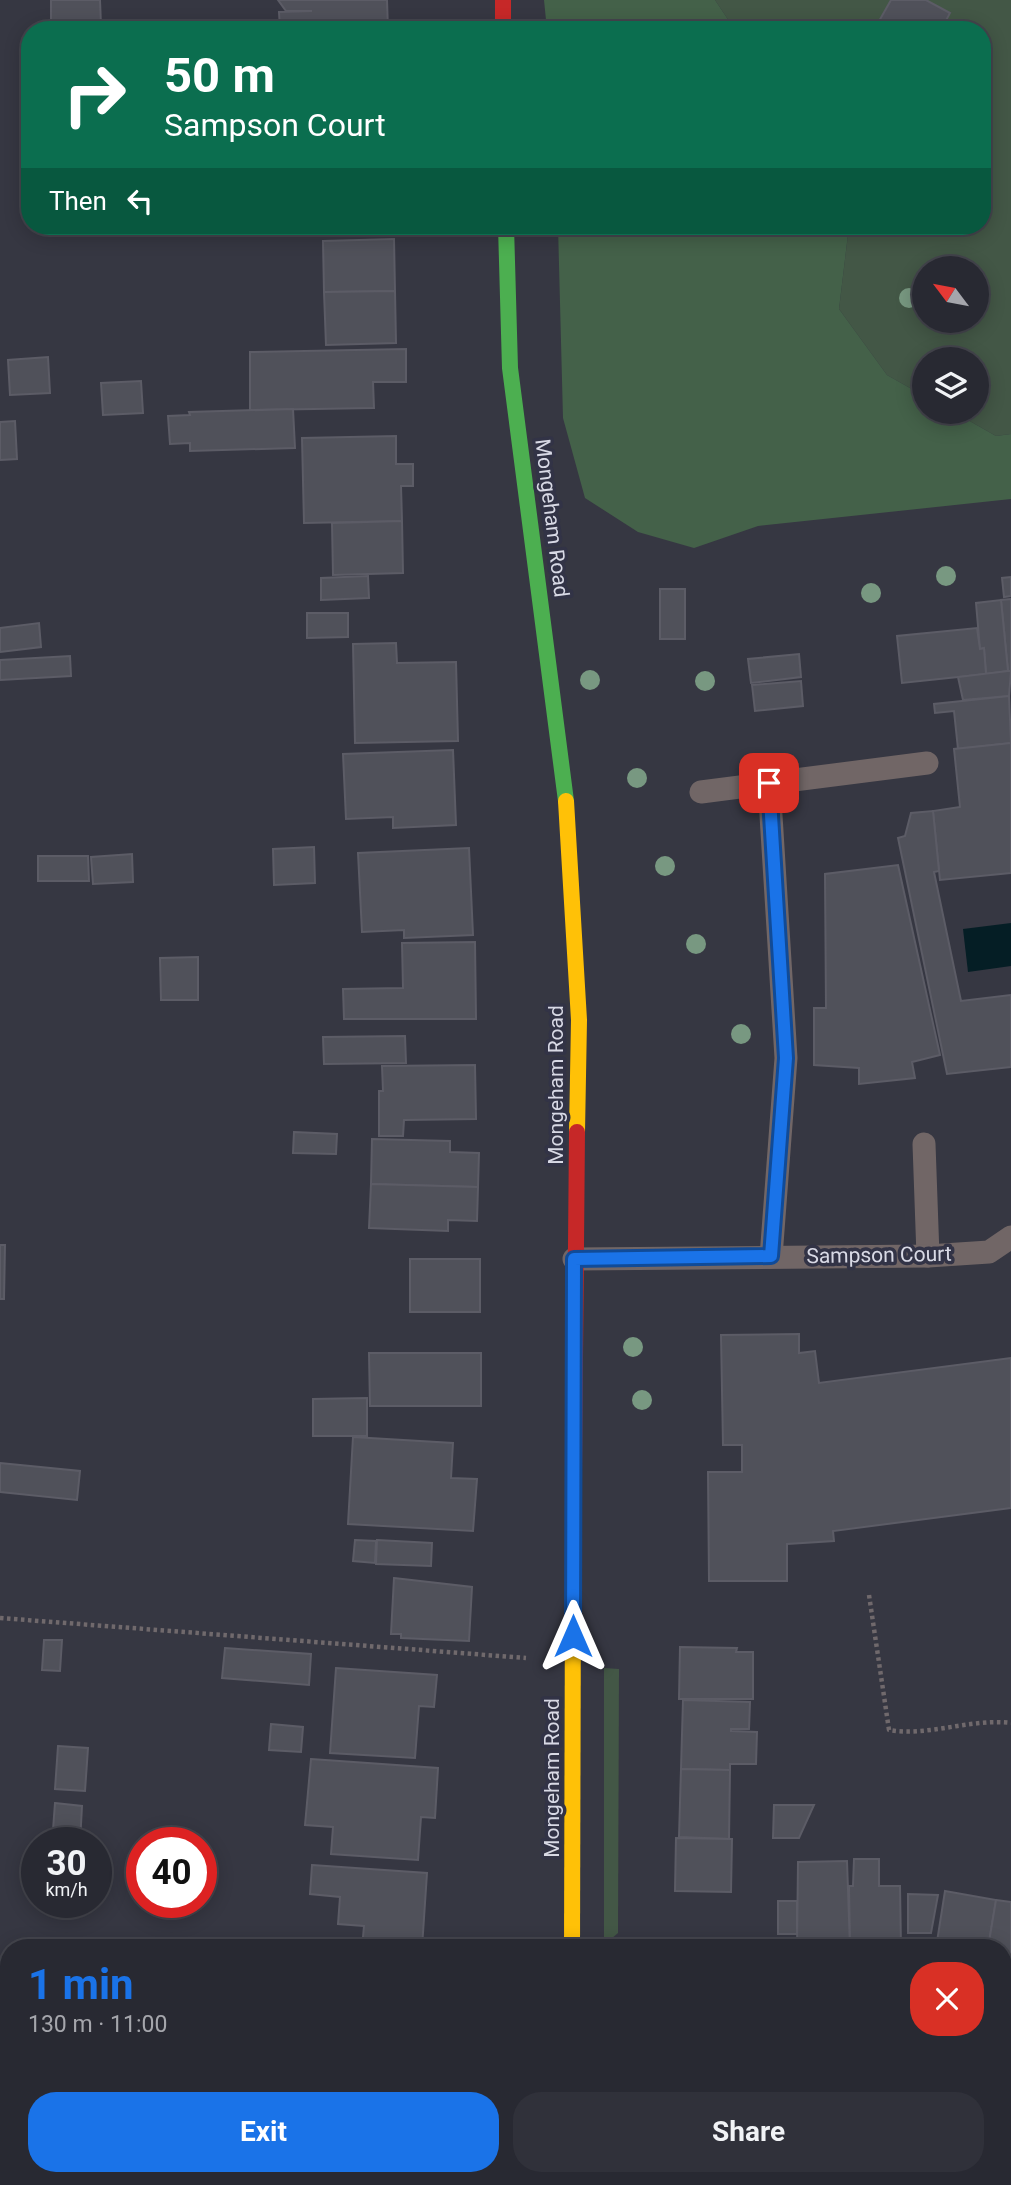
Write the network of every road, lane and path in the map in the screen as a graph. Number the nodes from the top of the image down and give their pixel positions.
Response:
1 (503, 0) edge
2 (503, 21) edge
3 (506, 235) edge
4 (927, 763) dead end
5 (769, 783) junction
6 (701, 792) dead end
7 (923, 1144) dead end
8 (1011, 1237) edge
9 (771, 1256) junction
10 (928, 1256) junction
11 (574, 1259) junction
12 (869, 1595) dead end
13 (0, 1618) edge
14 (573, 1662) junction
15 (1011, 1723) edge
16 (572, 1939) edge

1 - 2 street
3 - 11 street, Mongeham Road
4 - 5 lane
5 - 6 lane
5 - 9 lane
7 - 10 lane
8 - 10 lane, Sampson Court
9 - 10 lane, Sampson Court
9 - 11 lane, Sampson Court
11 - 14 street, Mongeham Road
12 - 15 path
13 - 14 path
14 - 16 street, Mongeham Road

